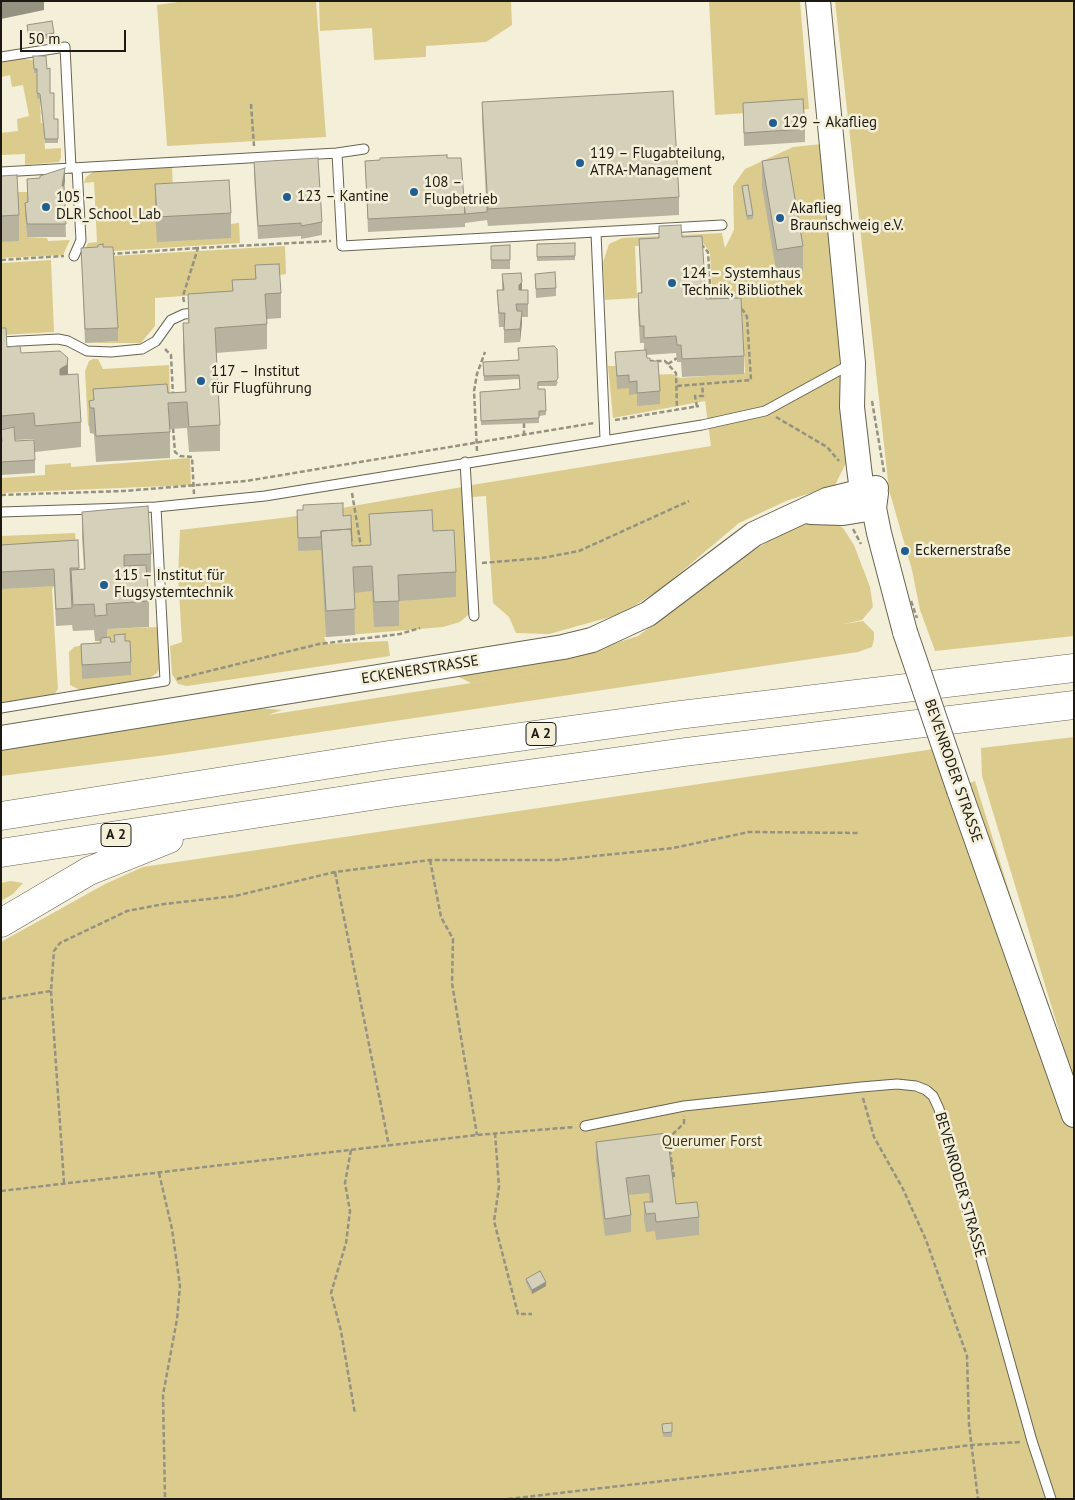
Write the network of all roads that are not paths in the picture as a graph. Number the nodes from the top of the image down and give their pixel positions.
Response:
1 (818, 1) edge
2 (1, 57) edge
3 (364, 149) dead end
4 (337, 153) junction
5 (74, 168) junction
6 (1, 172) edge
7 (722, 225) dead end
8 (596, 233) junction
9 (74, 256) road end
10 (214, 312) edge
11 (1, 342) edge
12 (853, 363) junction
13 (605, 439) junction
14 (466, 462) junction
15 (871, 496) junction
16 (156, 507) junction
17 (1, 512) edge
18 (474, 616) dead end
19 (1074, 668) edge
20 (1074, 705) edge
21 (1, 708) edge
22 (1, 738) edge
23 (1, 816) edge
24 (231, 817) junction
25 (1, 853) edge
26 (1, 923) edge
27 (1074, 1115) edge
28 (585, 1126) road end
29 (1051, 1499) edge

1 - 12 main road, BEVENRODER STRASSE
2 - 5 lane
3 - 4 lane
4 - 5 lane
4 - 8 lane
5 - 6 lane
5 - 9 lane
7 - 8 lane
8 - 13 lane
10 - 11 lane
12 - 13 lane
12 - 15 main road, BEVENRODER STRASSE
13 - 14 lane
14 - 16 lane
14 - 18 lane
15 - 22 main road, ECKENERSTRASSE
15 - 27 main road, BEVENRODER STRASSE, bridge
16 - 17 lane
16 - 21 lane
19 - 23 highway, A 2
20 - 24 highway, A 2
24 - 25 highway, A 2
24 - 26 highway
28 - 29 lane, BEVENRODER STRASSE

